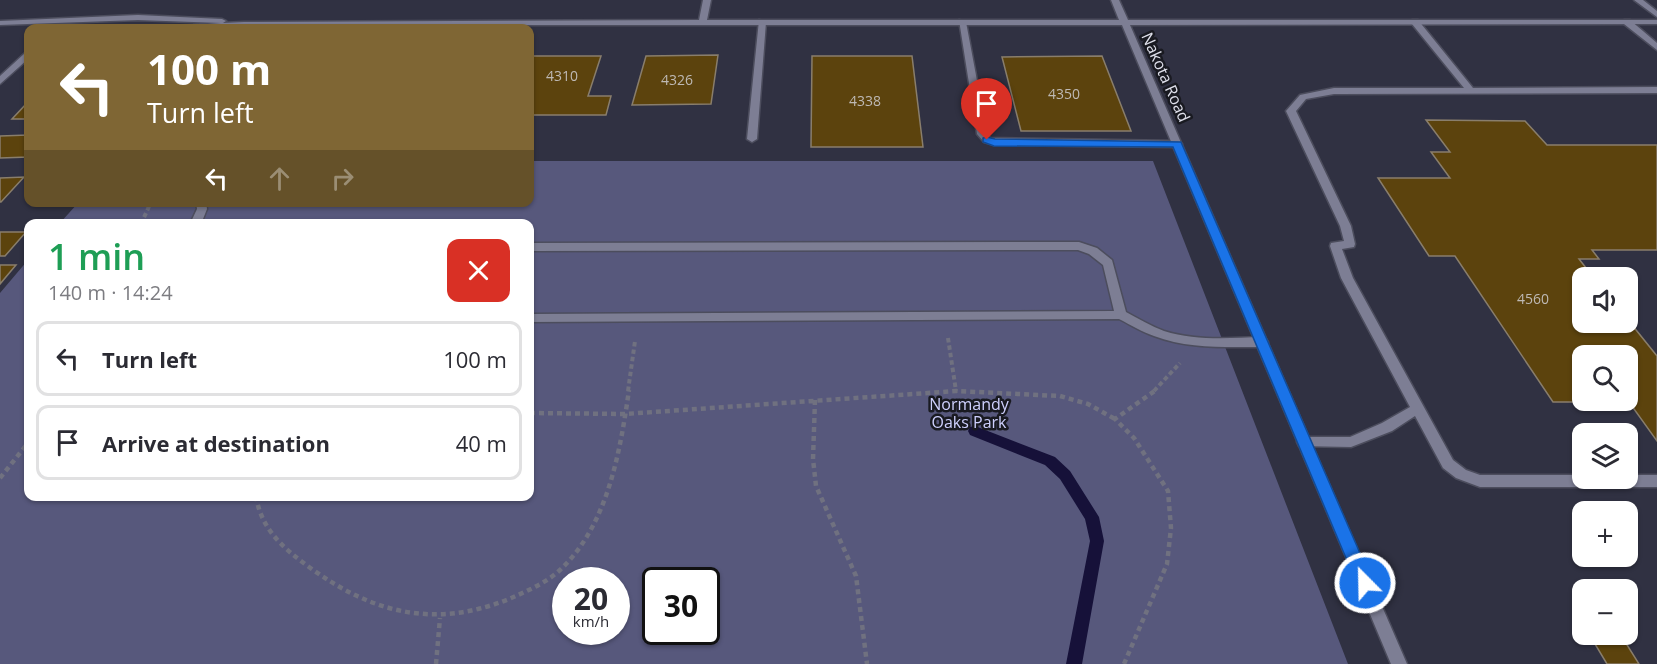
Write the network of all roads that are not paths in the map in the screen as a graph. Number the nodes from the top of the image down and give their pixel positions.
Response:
1 (707, 0) edge
2 (1115, 0) edge
3 (1638, 0) edge
4 (1657, 15) edge
5 (703, 22) junction
6 (762, 22) junction
7 (962, 22) junction
8 (1124, 22) junction
9 (1415, 22) junction
10 (1627, 22) junction
11 (1657, 22) edge
12 (0, 23) edge
13 (24, 24) edge
14 (69, 24) edge
15 (244, 24) edge
16 (505, 24) edge
17 (1657, 47) edge
18 (24, 59) edge
19 (0, 81) edge
20 (1470, 90) junction
21 (1657, 90) edge
22 (752, 140) dead end
23 (1177, 144) junction
24 (534, 247) edge
25 (1121, 315) junction
26 (534, 318) edge
27 (1262, 342) junction
28 (1417, 409) junction
29 (1304, 442) junction
30 (1657, 481) edge
31 (1399, 664) edge

1 - 5 street
2 - 8 street, Nakota Road
3 - 4 street
5 - 6 street
5 - 16 street
6 - 7 street
6 - 22 street
7 - 8 street
7 - 23 street
8 - 9 street
8 - 23 street, Nakota Road
9 - 10 street
9 - 20 street
10 - 11 street
10 - 17 street
12 - 13 street
14 - 15 street
18 - 19 street
20 - 21 street
20 - 28 street
23 - 27 street, Nakota Road
24 - 25 street
25 - 26 street
25 - 27 street
27 - 29 street, Nakota Road
28 - 29 street
28 - 30 street
29 - 31 street, Nakota Road

